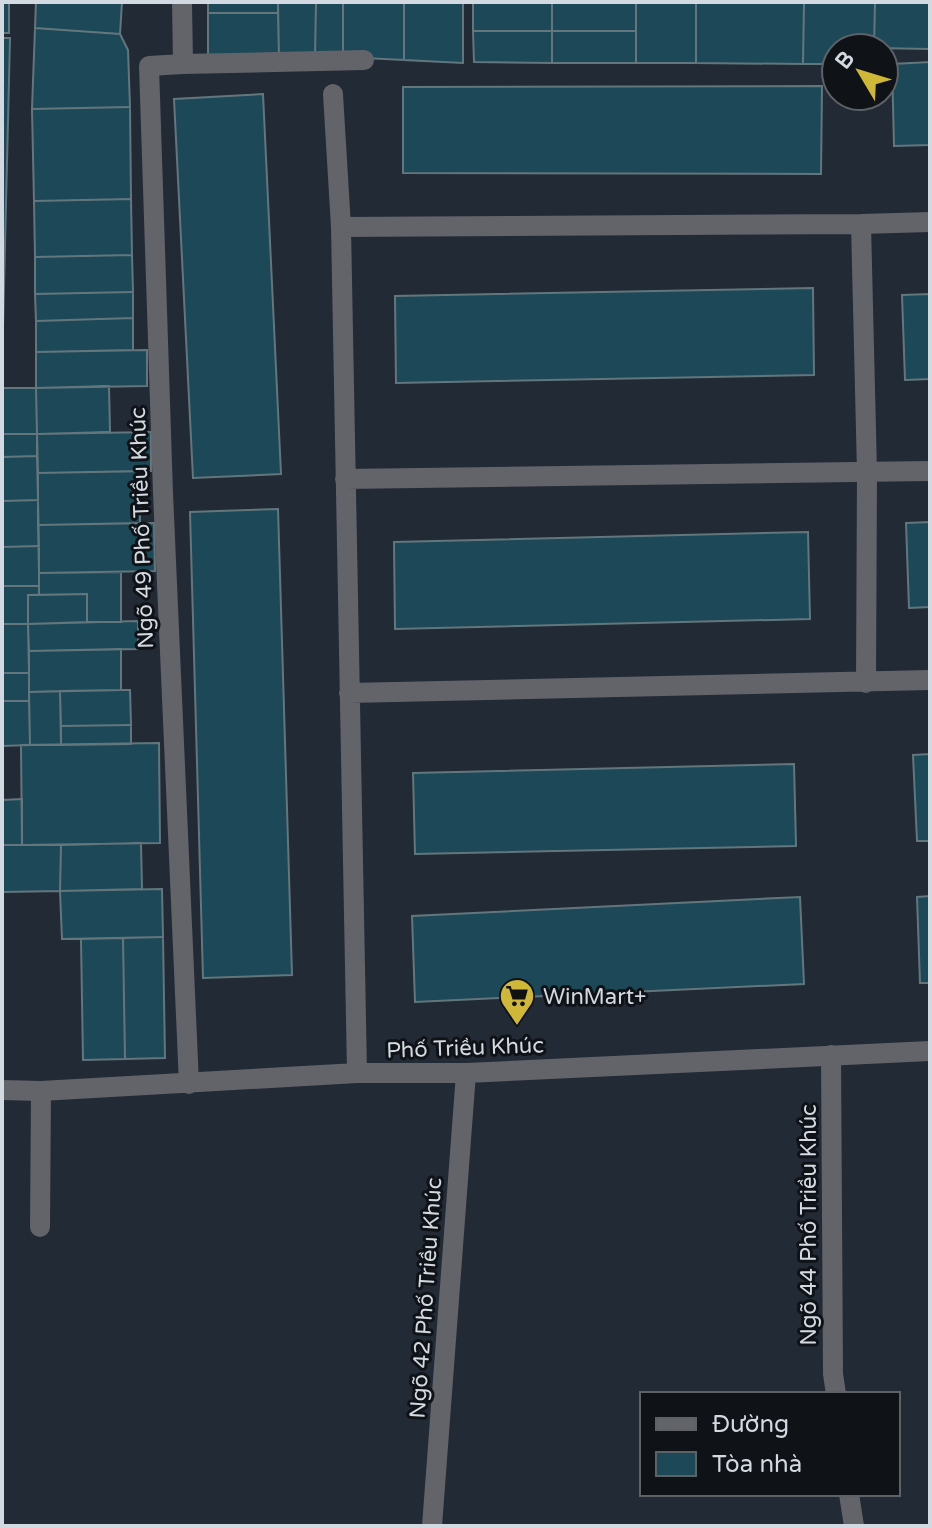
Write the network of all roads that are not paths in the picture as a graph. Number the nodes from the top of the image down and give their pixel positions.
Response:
1 (182, 2) edge
2 (364, 60) dead end
3 (183, 64) junction
4 (333, 94) dead end
5 (930, 222) edge
6 (861, 224) junction
7 (341, 227) junction
8 (930, 471) edge
9 (867, 472) junction
10 (345, 479) junction
11 (930, 680) edge
12 (866, 683) junction
13 (349, 693) junction
14 (930, 1051) edge
15 (831, 1055) junction
16 (357, 1073) junction
17 (466, 1073) junction
18 (189, 1084) junction
19 (2, 1090) edge
20 (41, 1091) junction
21 (40, 1227) dead end
22 (836, 1392) edge
23 (849, 1496) edge
24 (432, 1526) edge
25 (854, 1526) edge

1 - 3 street
2 - 3 street
3 - 18 street, Ngõ 49 Phố Triều Khúc
4 - 7 street
5 - 6 street
6 - 7 street
6 - 9 street
7 - 10 street
8 - 9 street
9 - 10 street
9 - 12 street
10 - 13 street
11 - 12 street
12 - 13 street
13 - 16 street
14 - 15 street, Phố Triều Khúc
15 - 17 street, Phố Triều Khúc
15 - 22 street, Ngõ 44 Phố Triều Khúc
16 - 17 street, Phố Triều Khúc
16 - 18 street, Phố Triều Khúc
17 - 24 street, Ngõ 42 Phố Triều Khúc
18 - 20 street, Phố Triều Khúc
19 - 20 street, Phố Triều Khúc
20 - 21 street
23 - 25 street

